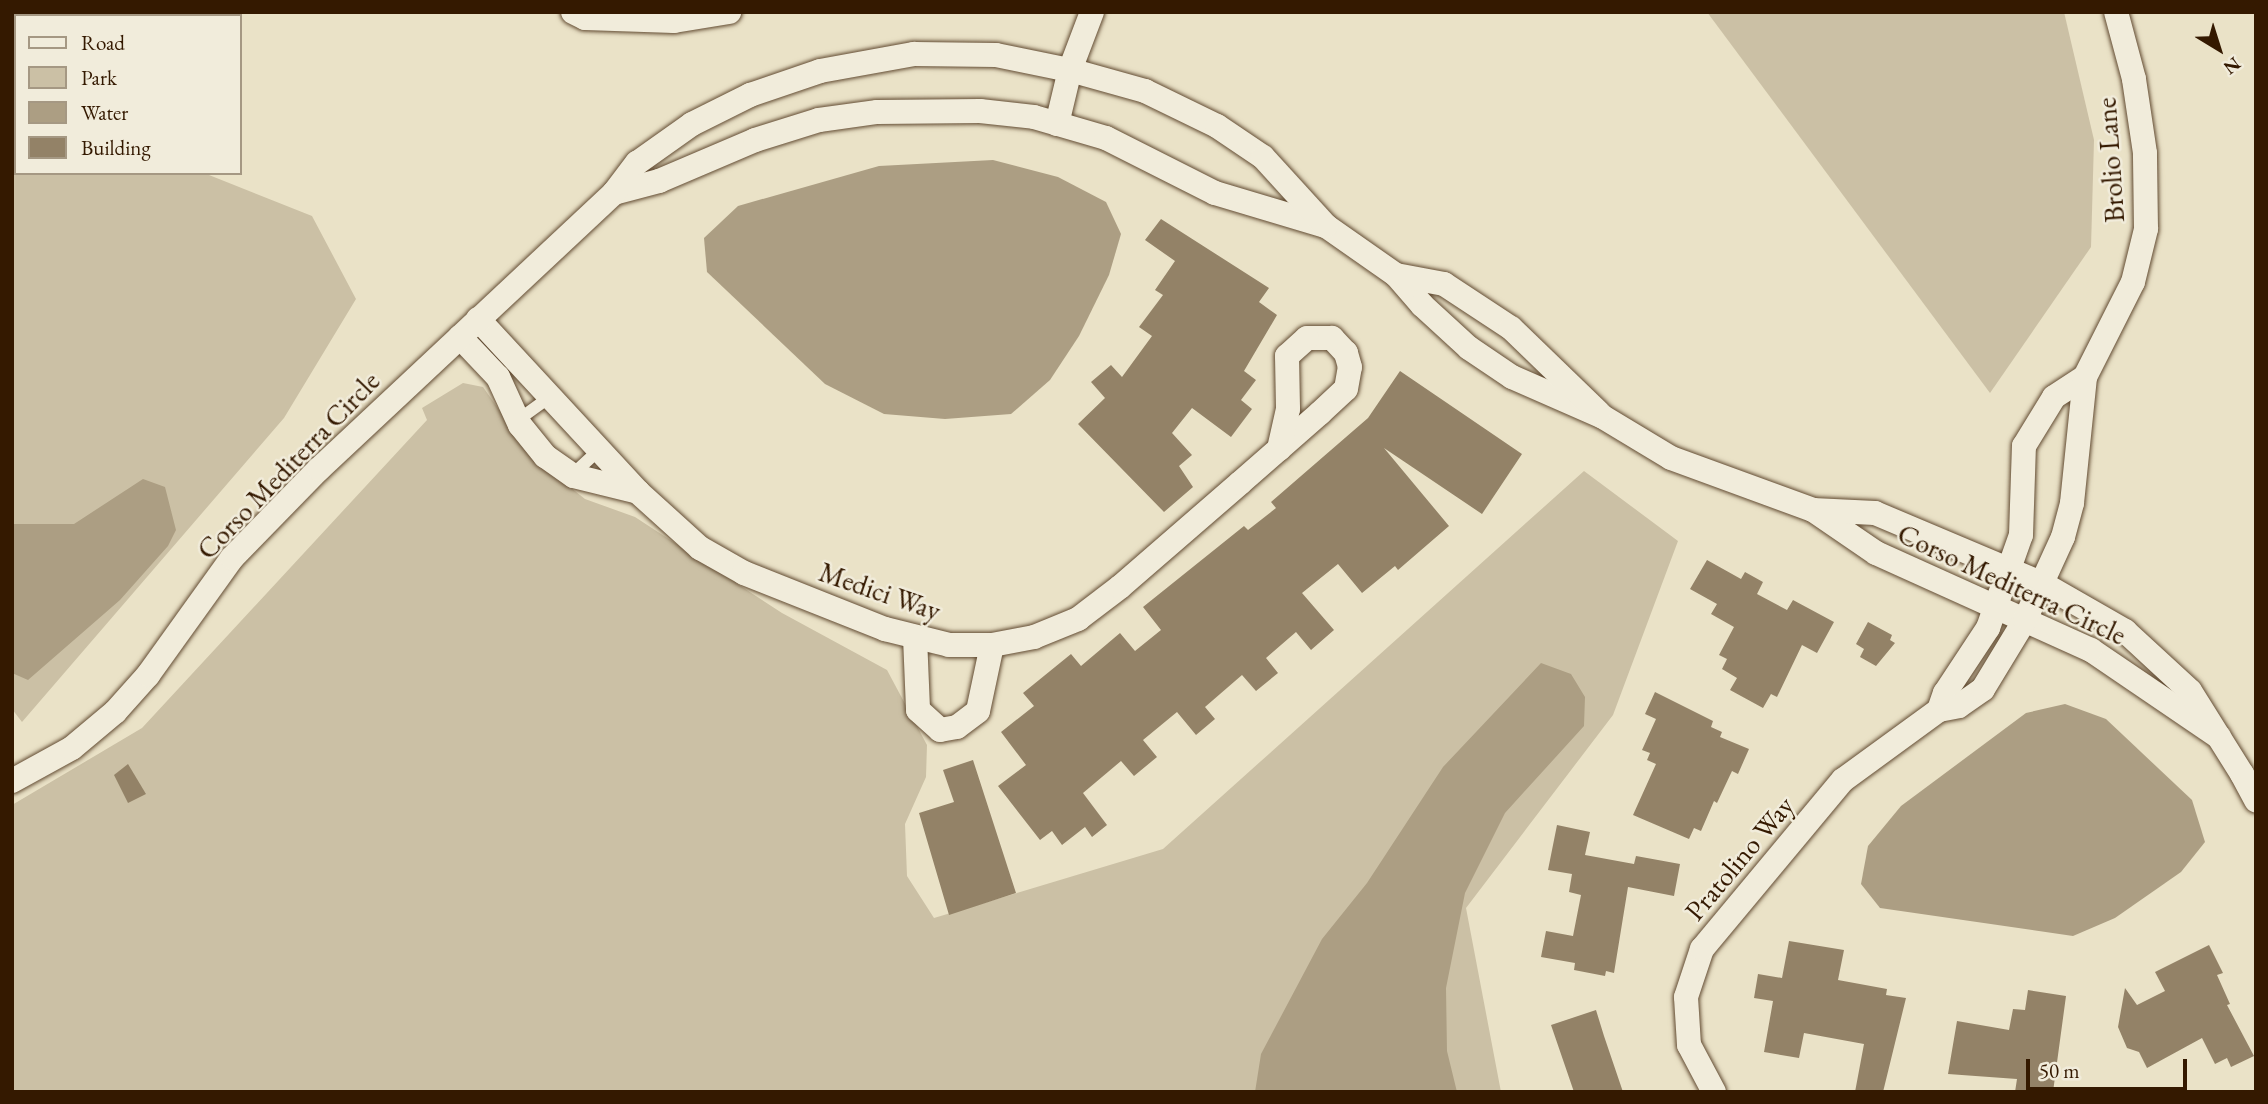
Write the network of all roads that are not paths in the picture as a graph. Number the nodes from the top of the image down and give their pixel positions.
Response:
1 (573, 12) edge
2 (729, 12) edge
3 (1092, 12) edge
4 (2116, 12) edge
5 (1070, 70) junction
6 (1057, 124) junction
7 (614, 193) junction
8 (1326, 226) junction
9 (1396, 275) junction
10 (478, 319) junction
11 (460, 337) junction
12 (2085, 377) junction
13 (550, 397) junction
14 (1603, 417) junction
15 (518, 420) junction
16 (1279, 449) dead end
17 (599, 450) junction
18 (572, 475) junction
19 (638, 492) junction
20 (1814, 510) junction
21 (2009, 570) junction
22 (2043, 584) junction
23 (1995, 606) junction
24 (2025, 620) junction
25 (915, 637) junction
26 (992, 645) junction
27 (1939, 710) junction
28 (2219, 737) junction
29 (12, 780) edge
30 (2256, 800) edge
31 (1714, 1092) edge

1 - 2 street
3 - 5 street
4 - 12 street, Brolio Lane
5 - 6 street
5 - 7 street, Corso Mediterra Circle
5 - 8 street, Corso Mediterra Circle
6 - 7 street, Corso Mediterra Circle
6 - 8 street, Corso Mediterra Circle
7 - 10 street, Corso Mediterra Circle
8 - 9 street, Corso Mediterra Circle
9 - 14 street, Corso Mediterra Circle
9 - 14 street, Corso Mediterra Circle
10 - 11 street, Corso Mediterra Circle
10 - 13 street, Medici Way
11 - 15 street, Medici Way
11 - 29 street, Corso Mediterra Circle
12 - 21 street
12 - 22 street, Brolio Lane
13 - 15 lane
13 - 17 street, Medici Way
14 - 20 street, Corso Mediterra Circle
15 - 18 street, Medici Way
16 - 26 street, Medici Way
17 - 18 lane
17 - 19 street, Medici Way
18 - 19 street, Medici Way
19 - 25 street, Medici Way
20 - 21 street, Corso Mediterra Circle
20 - 23 street, Corso Mediterra Circle
21 - 22 street, Corso Mediterra Circle
21 - 23 street, Pratolino Way
22 - 24 street, Brolio Lane
22 - 28 street, Corso Mediterra Circle
23 - 24 street, Corso Mediterra Circle
23 - 27 street, Pratolino Way
24 - 27 street, Pratolino Way
24 - 28 street, Corso Mediterra Circle
25 - 26 street, Medici Way
25 - 26 street
27 - 31 street, Pratolino Way
28 - 30 street, Corso Mediterra Circle

